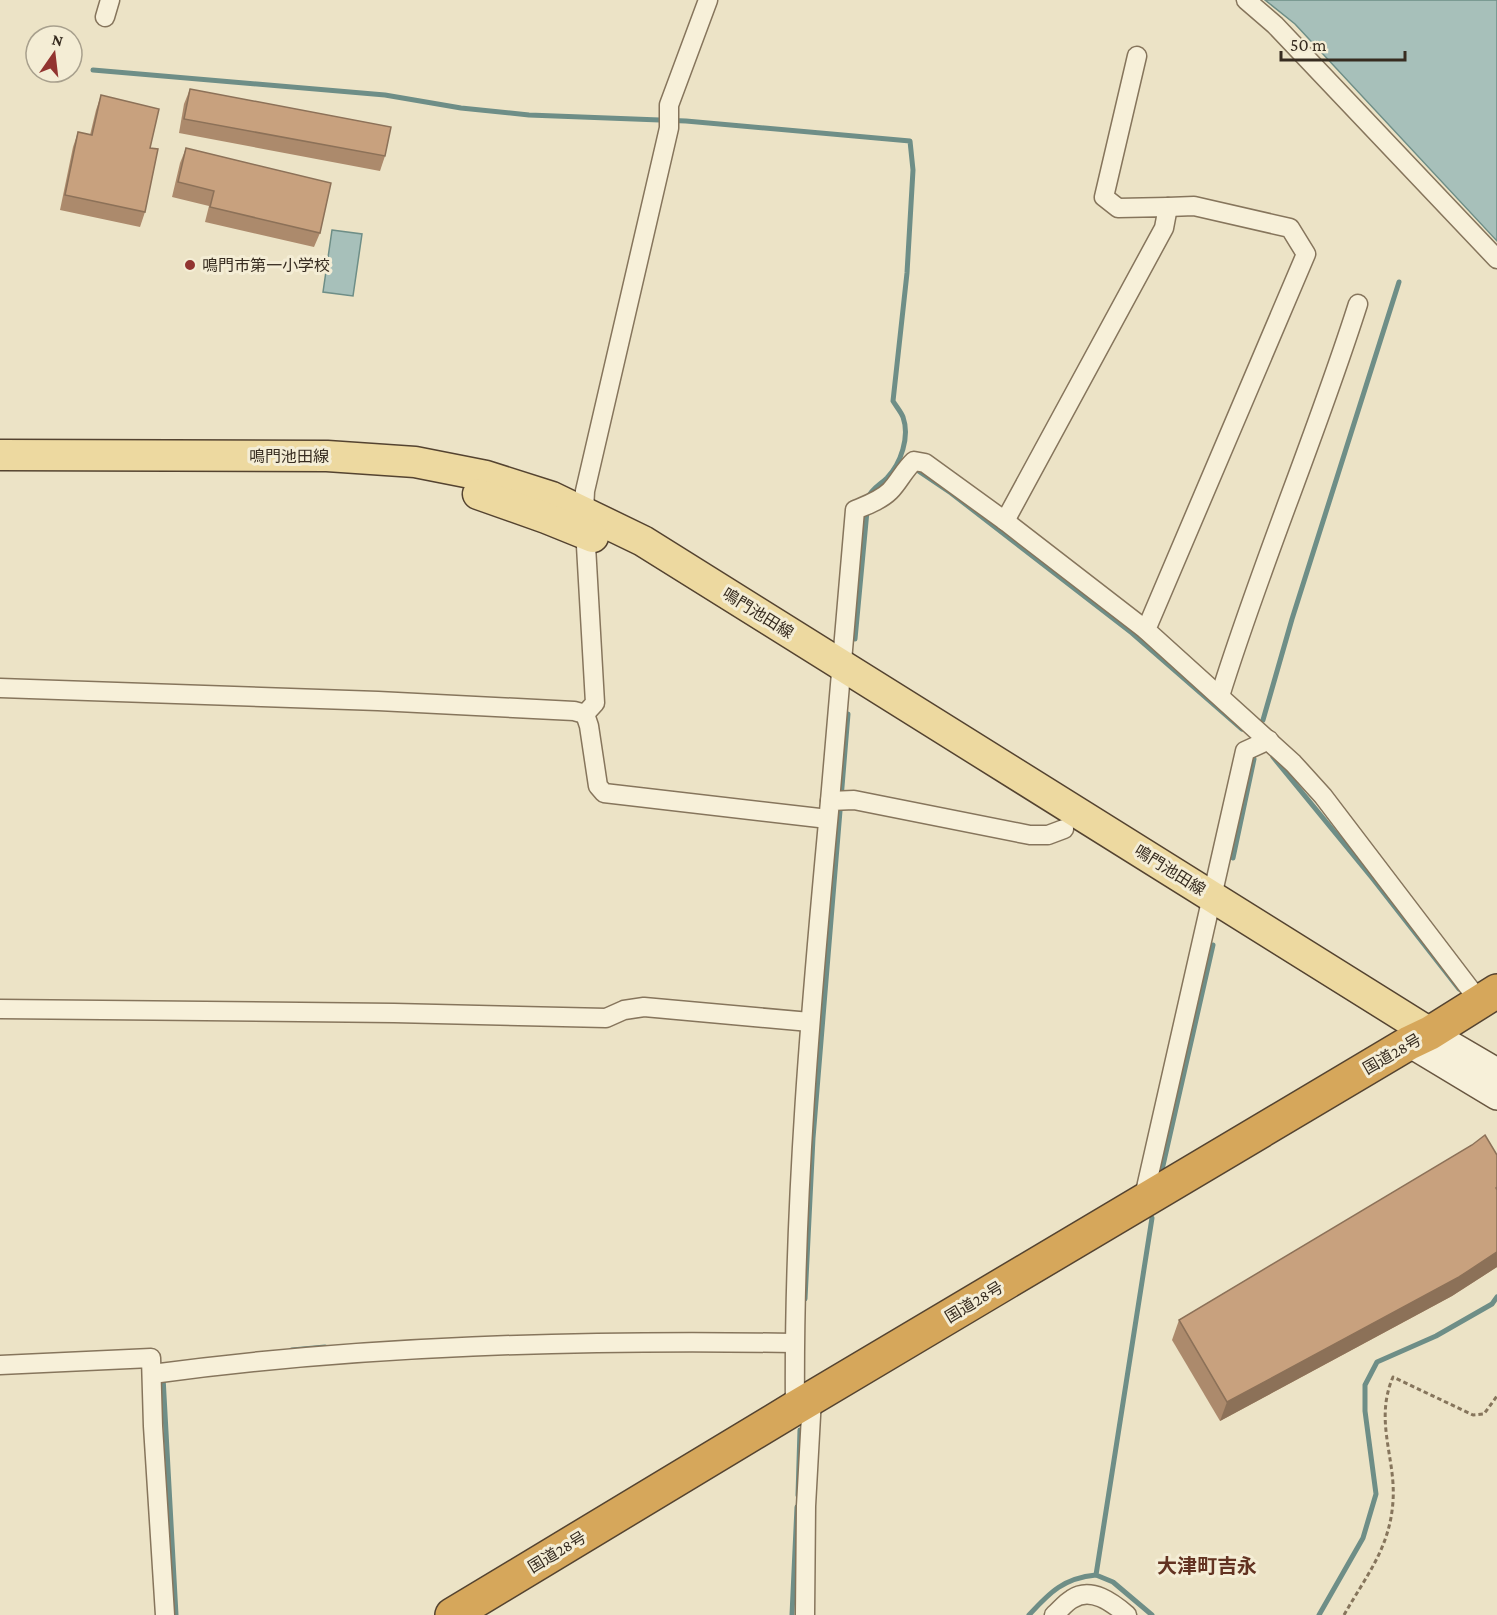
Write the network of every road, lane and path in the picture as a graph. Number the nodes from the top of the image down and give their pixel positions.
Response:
1 (708, 0) edge
2 (1246, 0) edge
3 (1137, 56) dead end
4 (1168, 207) junction
5 (1497, 259) edge
6 (1358, 304) dead end
7 (0, 455) edge
8 (0, 474) edge
9 (1005, 521) junction
10 (585, 522) junction
11 (1146, 630) junction
12 (842, 677) junction
13 (0, 688) edge
14 (1220, 696) junction
15 (585, 714) junction
16 (1269, 740) junction
17 (837, 805) junction
18 (1064, 829) junction
19 (1210, 908) junction
20 (1488, 996) edge
21 (0, 1010) edge
22 (810, 1022) junction
23 (1420, 1038) junction
24 (1497, 1072) edge
25 (1497, 1096) edge
26 (1143, 1201) junction
27 (794, 1337) junction
28 (0, 1365) edge
29 (157, 1370) junction
30 (1497, 1396) edge
31 (803, 1403) junction
32 (165, 1615) edge
33 (452, 1615) edge
34 (805, 1615) edge
35 (1054, 1615) edge
36 (1127, 1615) edge
37 (1344, 1615) edge

1 - 10 street
2 - 5 street
3 - 4 street
4 - 9 street
4 - 11 street
6 - 14 street
7 - 10 main road, 鳴門池田線
8 - 10 main road, 鳴門池田線
9 - 11 street
9 - 12 street
10 - 12 main road, 鳴門池田線
10 - 15 street
11 - 14 street
12 - 17 street
12 - 18 main road, 鳴門池田線
12 - 19 main road, 鳴門池田線
13 - 15 street
14 - 16 street
15 - 17 street
16 - 19 street
16 - 20 street
17 - 18 street
17 - 22 street
18 - 19 main road, 鳴門池田線
19 - 23 main road, 鳴門池田線
19 - 26 street
20 - 23 highway, 国道28号
21 - 22 street
22 - 27 street
23 - 24 main road
23 - 25 main road
23 - 26 highway, 国道28号
26 - 31 highway, 国道28号
27 - 29 street
27 - 31 street
28 - 29 street
29 - 32 street
30 - 37 path
31 - 33 highway, 国道28号
31 - 34 street
35 - 36 street

